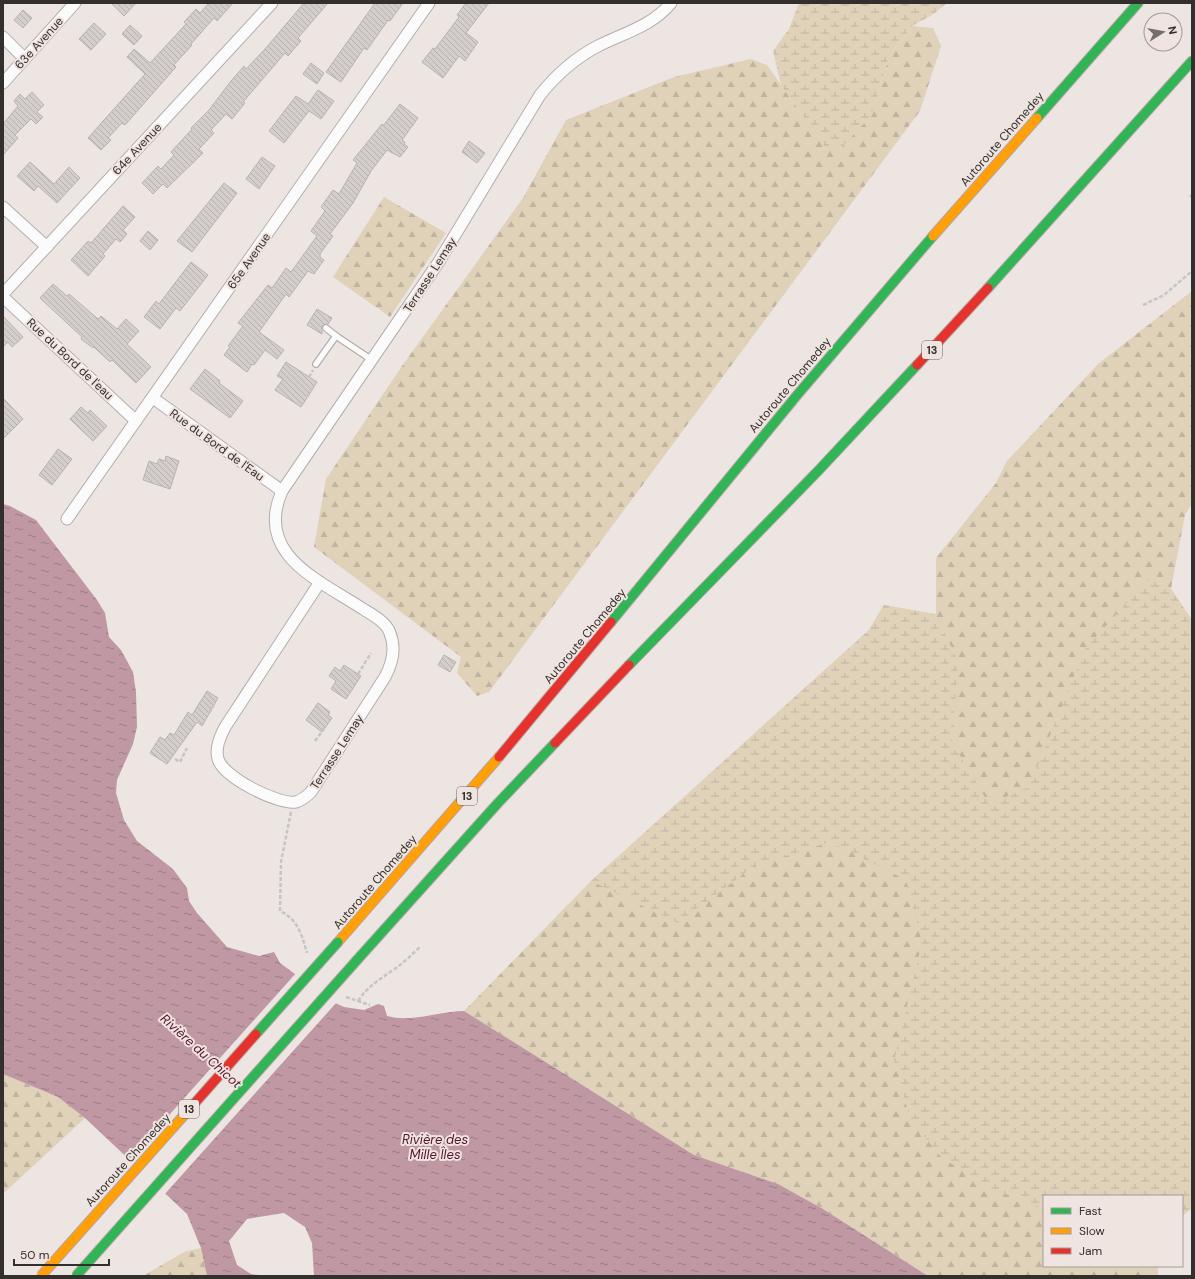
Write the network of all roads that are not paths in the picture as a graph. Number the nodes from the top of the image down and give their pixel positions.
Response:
1 (75, 3) edge
2 (272, 3) edge
3 (429, 3) edge
4 (671, 3) edge
5 (1135, 3) edge
6 (1138, 3) edge
7 (1121, 22) junction
8 (3, 37) edge
9 (25, 59) junction
10 (1192, 62) edge
11 (3, 83) edge
12 (3, 207) edge
13 (47, 247) junction
14 (3, 296) edge
15 (326, 328) dead end
16 (336, 336) junction
17 (372, 360) junction
18 (316, 364) dead end
19 (153, 398) junction
20 (136, 421) junction
21 (282, 490) junction
22 (67, 519) dead end
23 (320, 582) junction
24 (41, 1276) edge
25 (76, 1276) edge

1 - 9 street, 63e Avenue
2 - 13 street, 64e Avenue
3 - 19 street, 65e Avenue
4 - 17 street, Terrasse Lemay
5 - 7 highway
6 - 7 highway, Autoroute Chomedey / 13
7 - 24 highway, Autoroute Chomedey / 13, bridge
8 - 9 street
9 - 11 street, 63e Avenue
10 - 25 highway, 13, bridge
12 - 13 street
13 - 14 street, 64e Avenue
14 - 20 street, Rue du Bord de l'eau
15 - 16 lane
16 - 17 lane
16 - 18 lane
17 - 21 street, Terrasse Lemay
19 - 20 street, 65e Avenue
19 - 21 street, Rue du Bord de l'Eau
20 - 22 street, 65e Avenue
21 - 23 street, Terrasse Lemay
23 - 23 street, Terrasse Lemay

